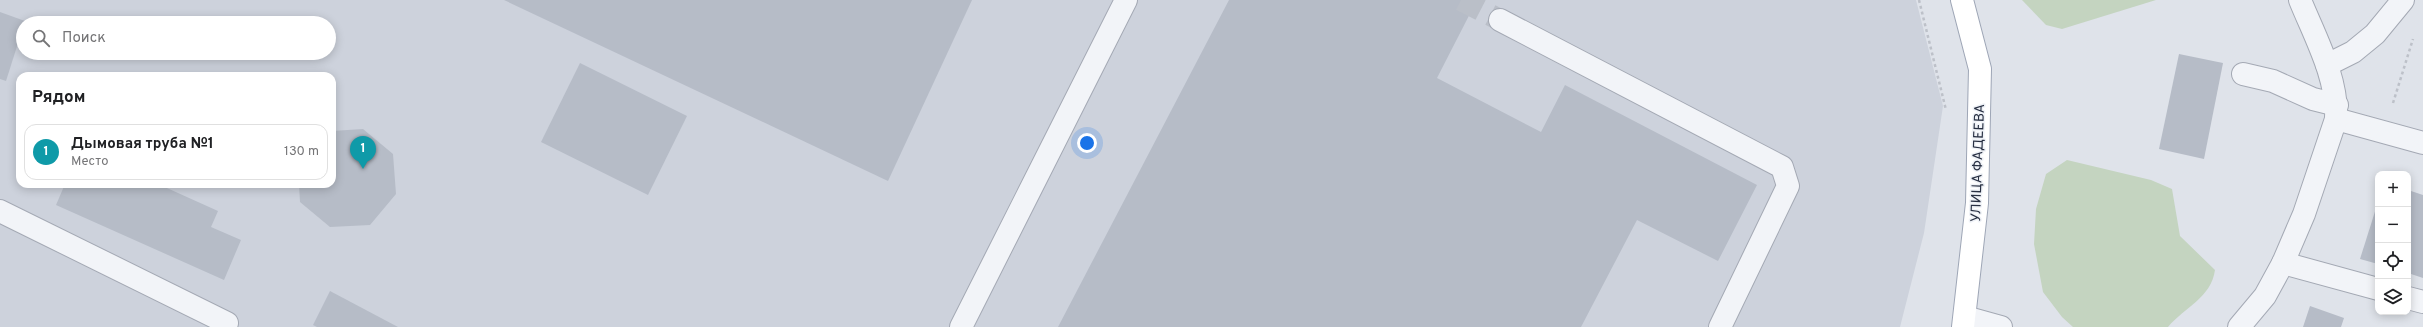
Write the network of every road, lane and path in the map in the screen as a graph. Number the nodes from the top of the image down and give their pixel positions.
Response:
1 (1126, 0) edge
2 (1919, 0) edge
3 (1962, 0) edge
4 (2300, 0) edge
5 (2403, 0) edge
6 (1500, 20) tunnel mouth
7 (2414, 33) dead end
8 (2327, 65) junction
9 (2243, 74) dead end
10 (2337, 112) junction
11 (1946, 115) dead end
12 (2384, 132) junction
13 (2423, 143) edge
14 (0, 211) edge
15 (2283, 263) junction
16 (2375, 288) edge
17 (2411, 299) edge
18 (2423, 302) edge
19 (1964, 322) edge
20 (227, 323) dead end
21 (960, 327) edge
22 (1720, 327) edge
23 (2001, 327) edge
24 (2239, 327) edge

1 - 21 lane
2 - 11 path
3 - 19 main road, УЛИЦА ФАДЕЕВА
4 - 8 lane
5 - 8 lane
6 - 22 lane
7 - 12 path
8 - 10 lane
9 - 10 lane
10 - 12 lane
10 - 15 lane
12 - 13 lane
14 - 20 lane
15 - 16 lane
15 - 24 lane
17 - 18 lane
19 - 23 lane

